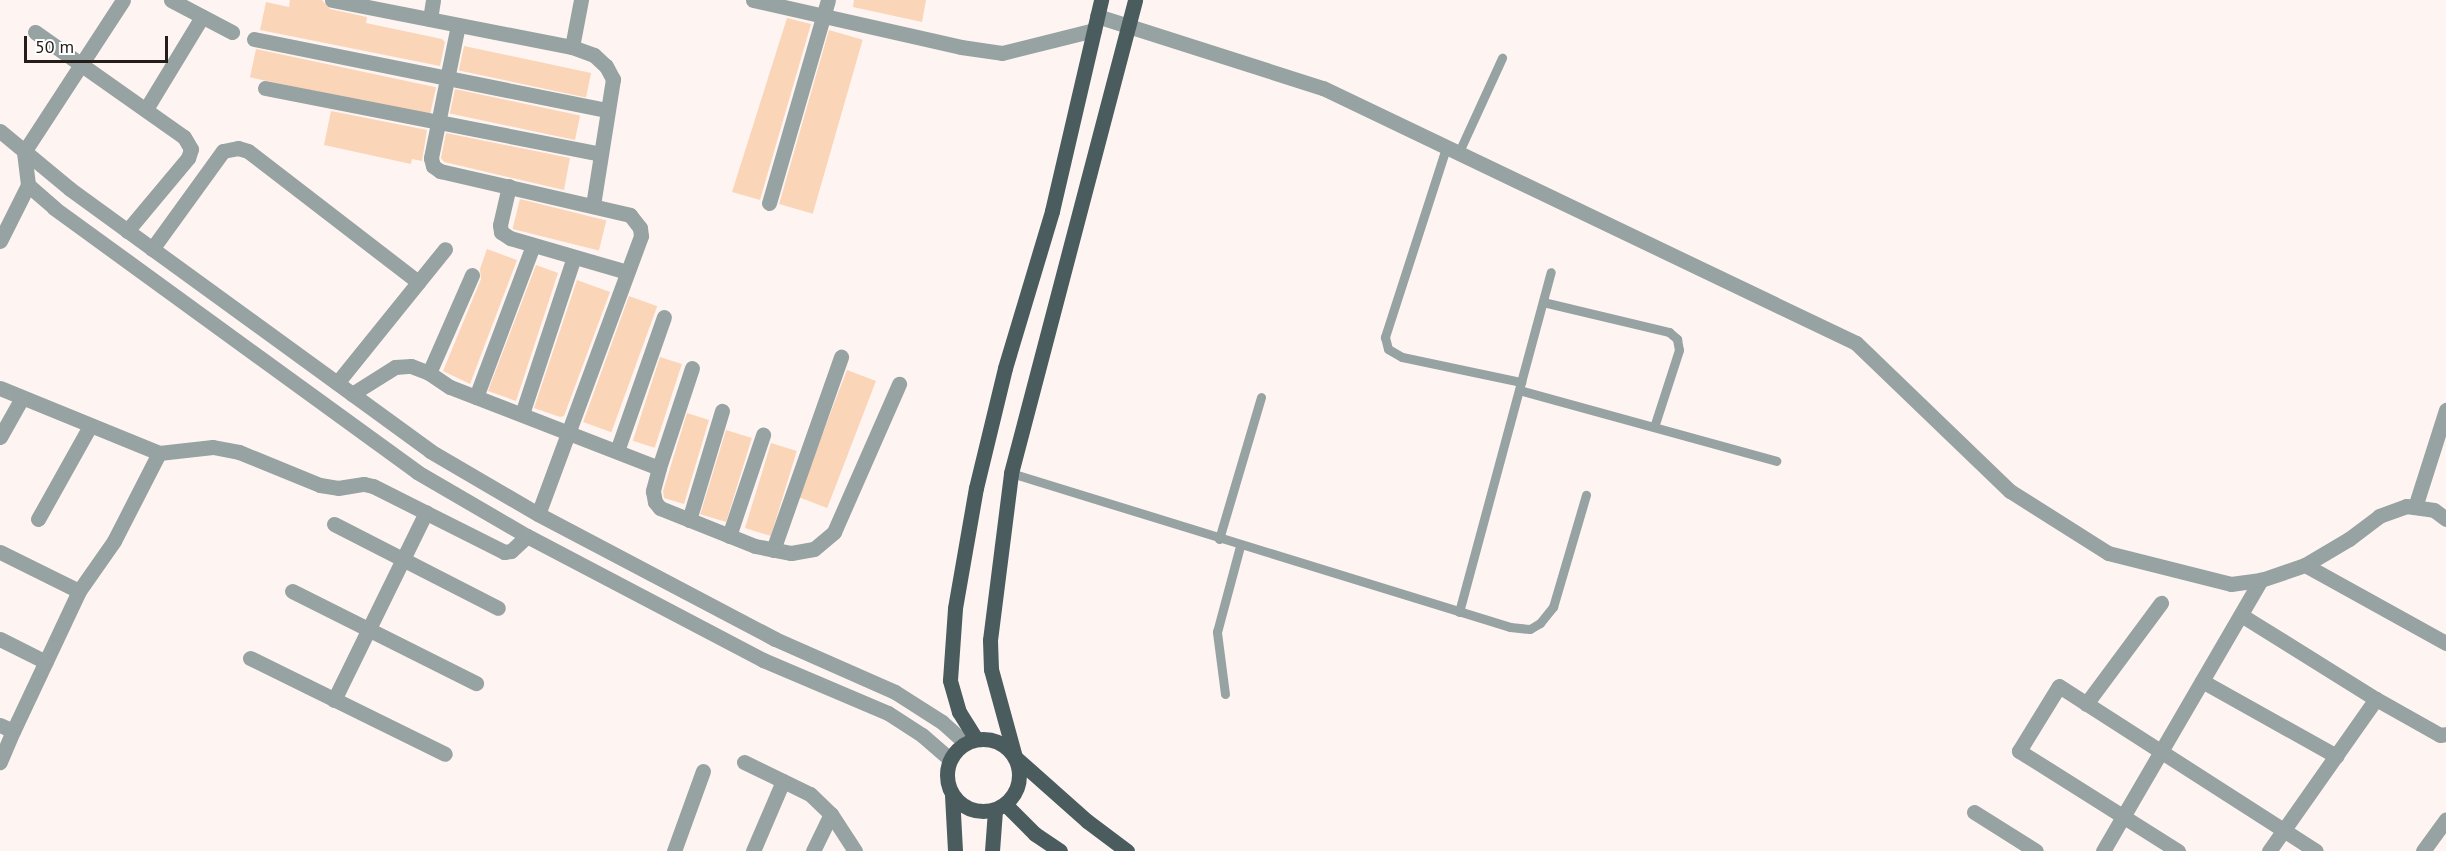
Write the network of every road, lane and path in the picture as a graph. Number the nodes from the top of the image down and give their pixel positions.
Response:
1 (123, 0) edge
2 (171, 0) edge
3 (332, 0) edge
4 (433, 0) edge
5 (581, 0) edge
6 (753, 0) edge
7 (828, 0) edge
8 (1101, 0) edge
9 (1136, 0) edge
10 (188, 4) edge
11 (202, 16) junction
12 (825, 17) junction
13 (430, 19) junction
14 (1095, 23) junction
15 (458, 25) junction
16 (1130, 25) junction
17 (35, 32) dead end
18 (232, 32) dead end
19 (254, 39) dead end
20 (572, 47) junction
21 (1502, 58) dead end
22 (82, 63) junction
23 (445, 78) junction
24 (265, 88) dead end
25 (146, 109) junction
26 (608, 110) junction
27 (438, 122) junction
28 (4, 137) edge
29 (1452, 151) junction
30 (24, 152) junction
31 (601, 154) junction
32 (28, 185) junction
33 (509, 186) junction
34 (769, 203) dead end
35 (592, 205) junction
36 (127, 231) junction
37 (0, 241) edge
38 (533, 245) junction
39 (152, 249) junction
40 (445, 249) dead end
41 (574, 257) junction
42 (627, 272) junction
43 (1551, 272) dead end
44 (472, 275) dead end
45 (418, 282) junction
46 (1543, 302) junction
47 (664, 317) dead end
48 (841, 357) dead end
49 (692, 368) dead end
50 (429, 373) junction
51 (337, 383) junction
52 (899, 384) dead end
53 (1520, 386) junction
54 (0, 388) edge
55 (352, 394) junction
56 (476, 397) junction
57 (1261, 397) dead end
58 (22, 398) junction
59 (722, 411) dead end
60 (2446, 411) edge
61 (522, 414) junction
62 (90, 426) junction
63 (1654, 428) junction
64 (568, 432) junction
65 (763, 435) dead end
66 (0, 437) edge
67 (617, 451) junction
68 (159, 453) junction
69 (1776, 461) dead end
70 (658, 468) junction
71 (1011, 473) junction
72 (1586, 495) dead end
73 (2415, 507) junction
74 (426, 512) junction
75 (538, 514) junction
76 (38, 519) dead end
77 (2446, 519) edge
78 (689, 520) junction
79 (334, 524) dead end
80 (526, 536) junction
81 (729, 536) junction
82 (1219, 539) junction
83 (1240, 546) junction
84 (773, 550) junction
85 (0, 552) edge
86 (403, 559) junction
87 (2305, 566) junction
88 (2261, 580) junction
89 (79, 591) junction
90 (292, 591) dead end
91 (2161, 603) dead end
92 (498, 608) dead end
93 (1459, 612) junction
94 (2241, 615) junction
95 (369, 630) junction
96 (0, 639) edge
97 (2446, 643) edge
98 (250, 658) dead end
99 (46, 662) junction
100 (2202, 681) junction
101 (477, 683) dead end
102 (1225, 694) dead end
103 (2376, 699) junction
104 (334, 700) junction
105 (2086, 704) junction
106 (7, 728) edge
107 (2446, 734) edge
108 (970, 741) junction
109 (2162, 751) junction
110 (445, 754) dead end
111 (2336, 756) junction
112 (1015, 757) junction
113 (950, 759) junction
114 (0, 762) edge
115 (744, 762) dead end
116 (703, 771) dead end
117 (783, 781) junction
118 (952, 795) junction
119 (1000, 807) junction
120 (1974, 812) dead end
121 (831, 814) junction
122 (2123, 817) junction
123 (2446, 819) edge
124 (2285, 829) junction
125 (674, 851) edge
126 (753, 851) edge
127 (813, 851) edge
128 (855, 851) edge
129 (955, 851) edge
130 (992, 851) edge
131 (1060, 851) edge
132 (1126, 851) edge
133 (2036, 851) edge
134 (2103, 851) edge
135 (2178, 851) edge
136 (2269, 851) edge
137 (2316, 851) edge
138 (2423, 851) edge

1 - 22 street
2 - 10 street
3 - 13 street
4 - 13 street
5 - 20 street
6 - 12 street
7 - 12 street
8 - 14 main road
9 - 16 main road
10 - 11 street
11 - 18 street
11 - 25 street
12 - 14 street
12 - 34 street
13 - 15 street
14 - 16 street
14 - 108 main road
15 - 20 street
15 - 23 street
16 - 29 street
16 - 71 main road
17 - 22 street
19 - 23 street
20 - 26 street
21 - 29 lane
22 - 25 street
22 - 30 street
23 - 26 street
23 - 27 street
24 - 27 street
25 - 36 street
26 - 31 street
27 - 31 street
27 - 33 street
28 - 30 street
29 - 53 lane
29 - 88 street
30 - 32 street
30 - 36 street
31 - 35 street
32 - 37 street
32 - 80 street
33 - 35 street
33 - 38 street
35 - 42 street
36 - 39 street
38 - 41 street
38 - 56 street
39 - 45 street
39 - 51 street
40 - 45 street
41 - 42 street
41 - 61 street
42 - 64 street
43 - 46 lane
44 - 50 street
45 - 51 street
46 - 53 lane
46 - 63 lane
47 - 67 street
48 - 84 street
49 - 70 street
50 - 55 street
50 - 56 street
51 - 55 street
52 - 84 street
53 - 63 lane
53 - 93 lane
54 - 58 street
55 - 75 street
56 - 61 street
57 - 82 lane
58 - 62 street
58 - 66 street
59 - 78 street
60 - 73 street
61 - 64 street
62 - 68 street
62 - 76 street
63 - 69 lane
64 - 67 street
64 - 75 street
65 - 81 street
67 - 70 street
68 - 74 street
68 - 89 street
70 - 78 street
71 - 82 lane
71 - 112 main road
72 - 93 lane
73 - 77 street
73 - 87 street
74 - 80 street
74 - 86 street
75 - 108 street
78 - 81 street
79 - 86 street
80 - 113 street
81 - 84 street
82 - 83 lane
83 - 93 lane
83 - 102 lane
85 - 89 street
86 - 92 street
86 - 95 street
87 - 88 street
87 - 97 street
88 - 94 street
89 - 99 street
90 - 95 street
91 - 105 street
94 - 100 street
94 - 103 street
95 - 101 street
95 - 104 street
96 - 99 street
98 - 104 street
99 - 106 street
100 - 109 street
100 - 111 street
103 - 107 street
103 - 111 street
104 - 110 street
105 - 109 street
105 - 122 street
106 - 114 street
108 - 112 main road
108 - 113 main road
109 - 122 street
109 - 124 street
111 - 124 street
112 - 119 main road
112 - 132 main road
113 - 118 main road
115 - 117 street
116 - 125 street
117 - 121 street
117 - 126 street
118 - 119 main road
118 - 129 main road
119 - 130 main road
119 - 131 main road
120 - 133 street
121 - 127 street
121 - 128 street
122 - 134 street
122 - 135 street
123 - 138 street
124 - 136 street
124 - 137 street

